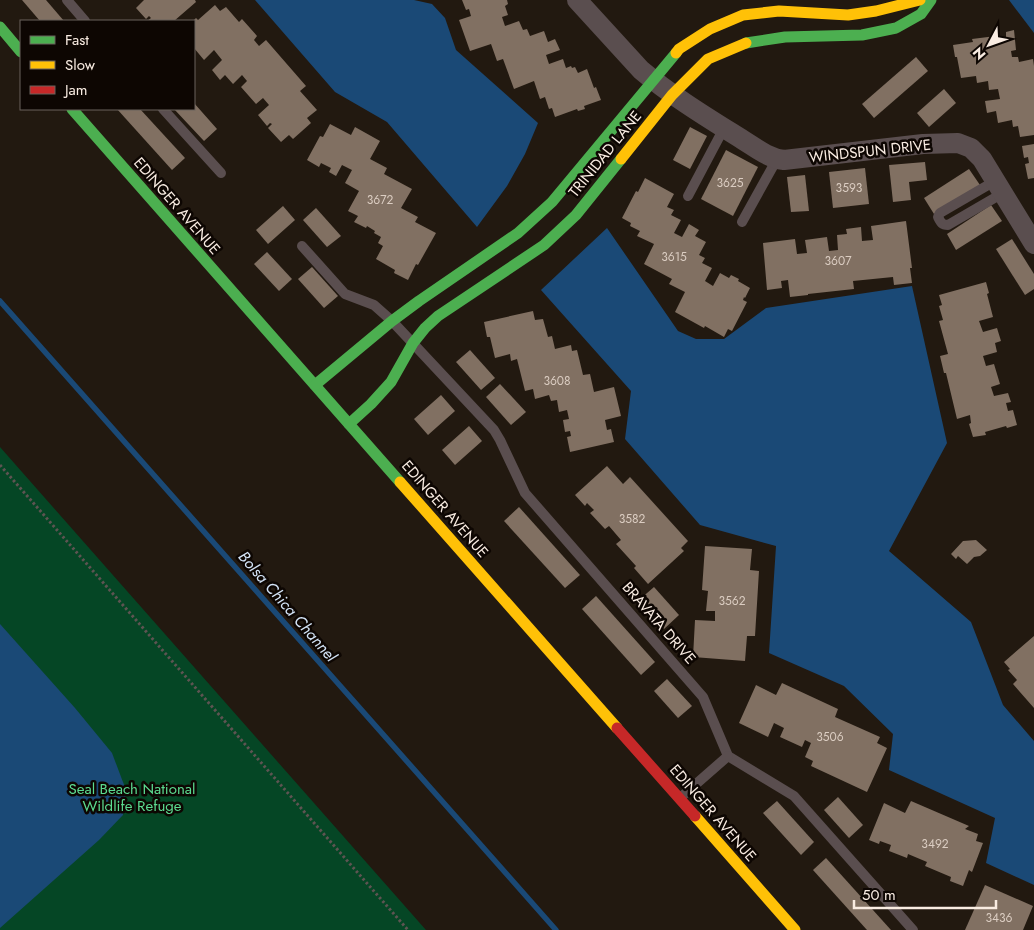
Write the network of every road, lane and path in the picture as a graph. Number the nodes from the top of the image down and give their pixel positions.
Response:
1 (67, 0) edge
2 (577, 0) edge
3 (920, 0) edge
4 (931, 0) edge
5 (84, 20) edge
6 (0, 27) edge
7 (20, 51) edge
8 (653, 80) junction
9 (672, 95) junction
10 (73, 110) edge
11 (164, 110) edge
12 (724, 128) junction
13 (777, 159) junction
14 (220, 174) dead end
15 (999, 187) junction
16 (688, 196) dead end
17 (742, 222) dead end
18 (1034, 244) edge
19 (302, 246) dead end
20 (392, 321) junction
21 (413, 343) junction
22 (315, 385) junction
23 (349, 424) junction
24 (0, 465) edge
25 (728, 756) junction
26 (680, 798) junction
27 (408, 930) edge
28 (795, 930) edge
29 (914, 930) edge

1 - 5 lane
2 - 8 street
3 - 8 street, TRINIDAD LANE
4 - 9 street, TRINIDAD LANE
6 - 7 street
8 - 9 street
8 - 20 street, TRINIDAD LANE
9 - 12 street
9 - 21 street, TRINIDAD LANE
10 - 22 street, EDINGER AVENUE
11 - 14 lane
12 - 13 street
12 - 16 lane
13 - 15 street, WINDSPUN DRIVE
13 - 17 lane
15 - 15 lane
15 - 18 street, WINDSPUN DRIVE
19 - 20 lane, BRAVATA DRIVE
20 - 21 lane, BRAVATA DRIVE
20 - 22 street, TRINIDAD LANE
21 - 23 street, TRINIDAD LANE
21 - 25 lane, BRAVATA DRIVE
22 - 23 street, EDINGER AVENUE
23 - 26 street, EDINGER AVENUE
24 - 27 path
25 - 26 lane
25 - 29 lane
26 - 28 street, EDINGER AVENUE

